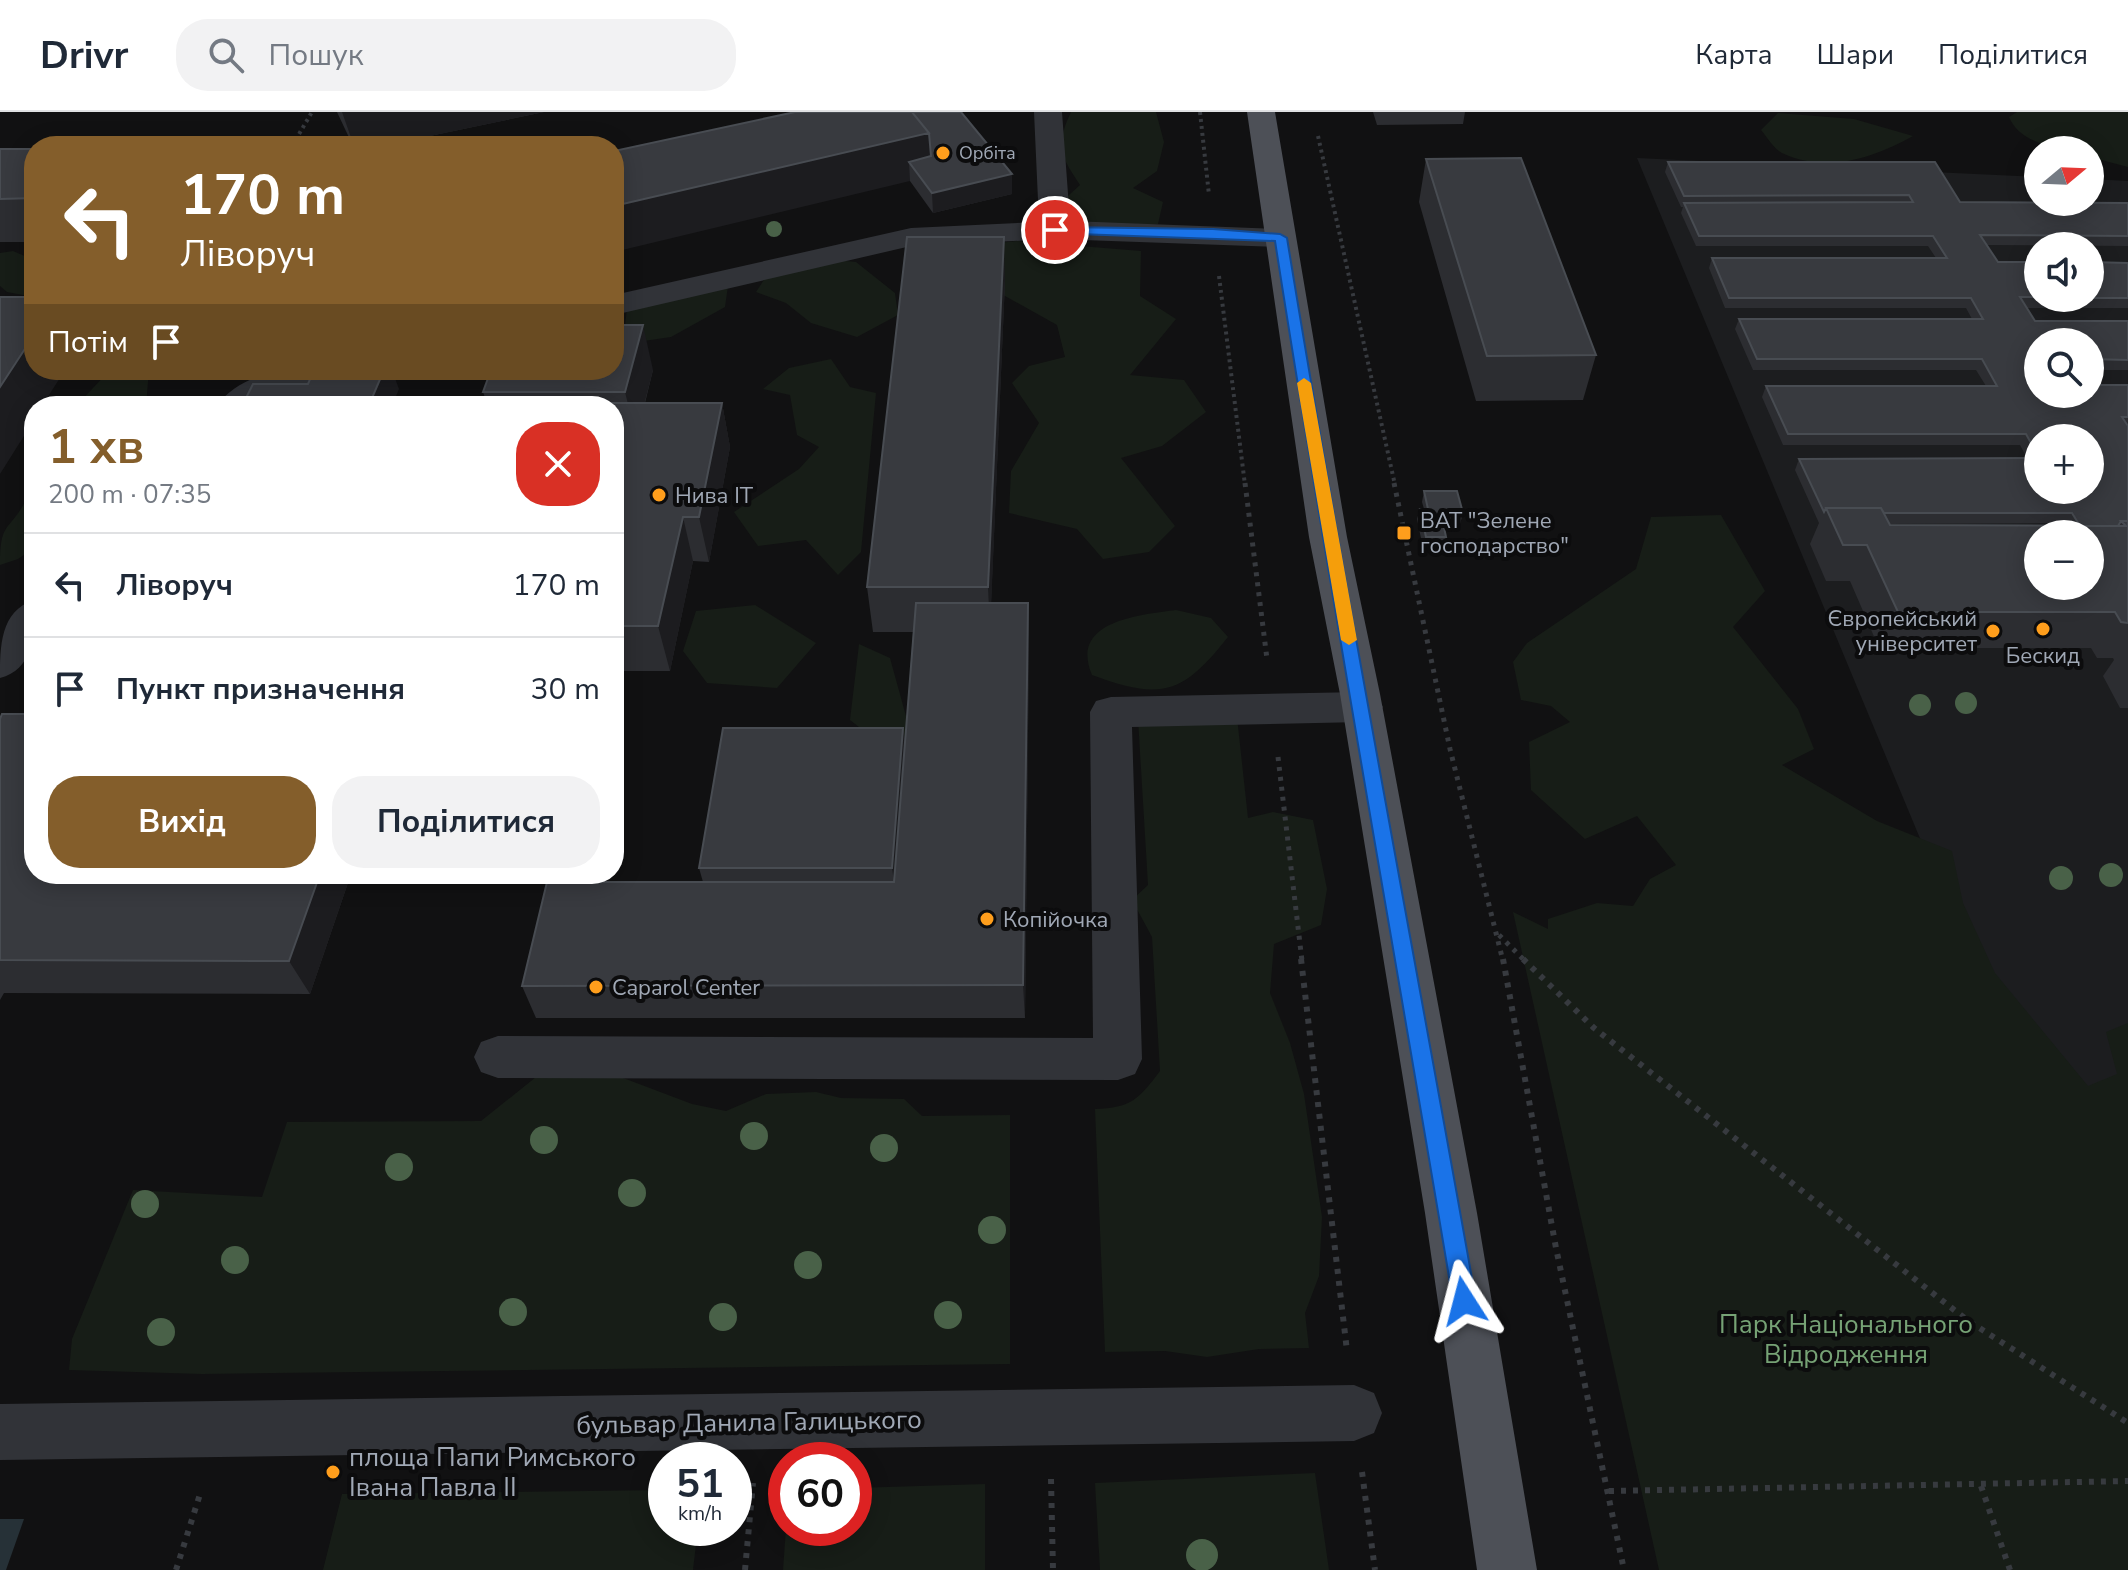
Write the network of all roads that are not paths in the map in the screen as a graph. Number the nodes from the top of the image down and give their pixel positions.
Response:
1 (1048, 112) edge
2 (1261, 112) edge
3 (1055, 230) junction
4 (1280, 238) junction
5 (624, 303) edge
6 (281, 380) edge
7 (249, 396) edge
8 (24, 629) edge
9 (0, 664) edge
10 (1362, 707) junction
11 (498, 1057) dead end
12 (1354, 1413) road end
13 (0, 1432) edge
14 (1507, 1570) edge

1 - 3 street
2 - 4 main road
3 - 4 street
3 - 5 street
4 - 10 main road
6 - 7 street
8 - 9 street
10 - 11 street
10 - 14 main road
12 - 13 street, бульвар Данила Галицького

